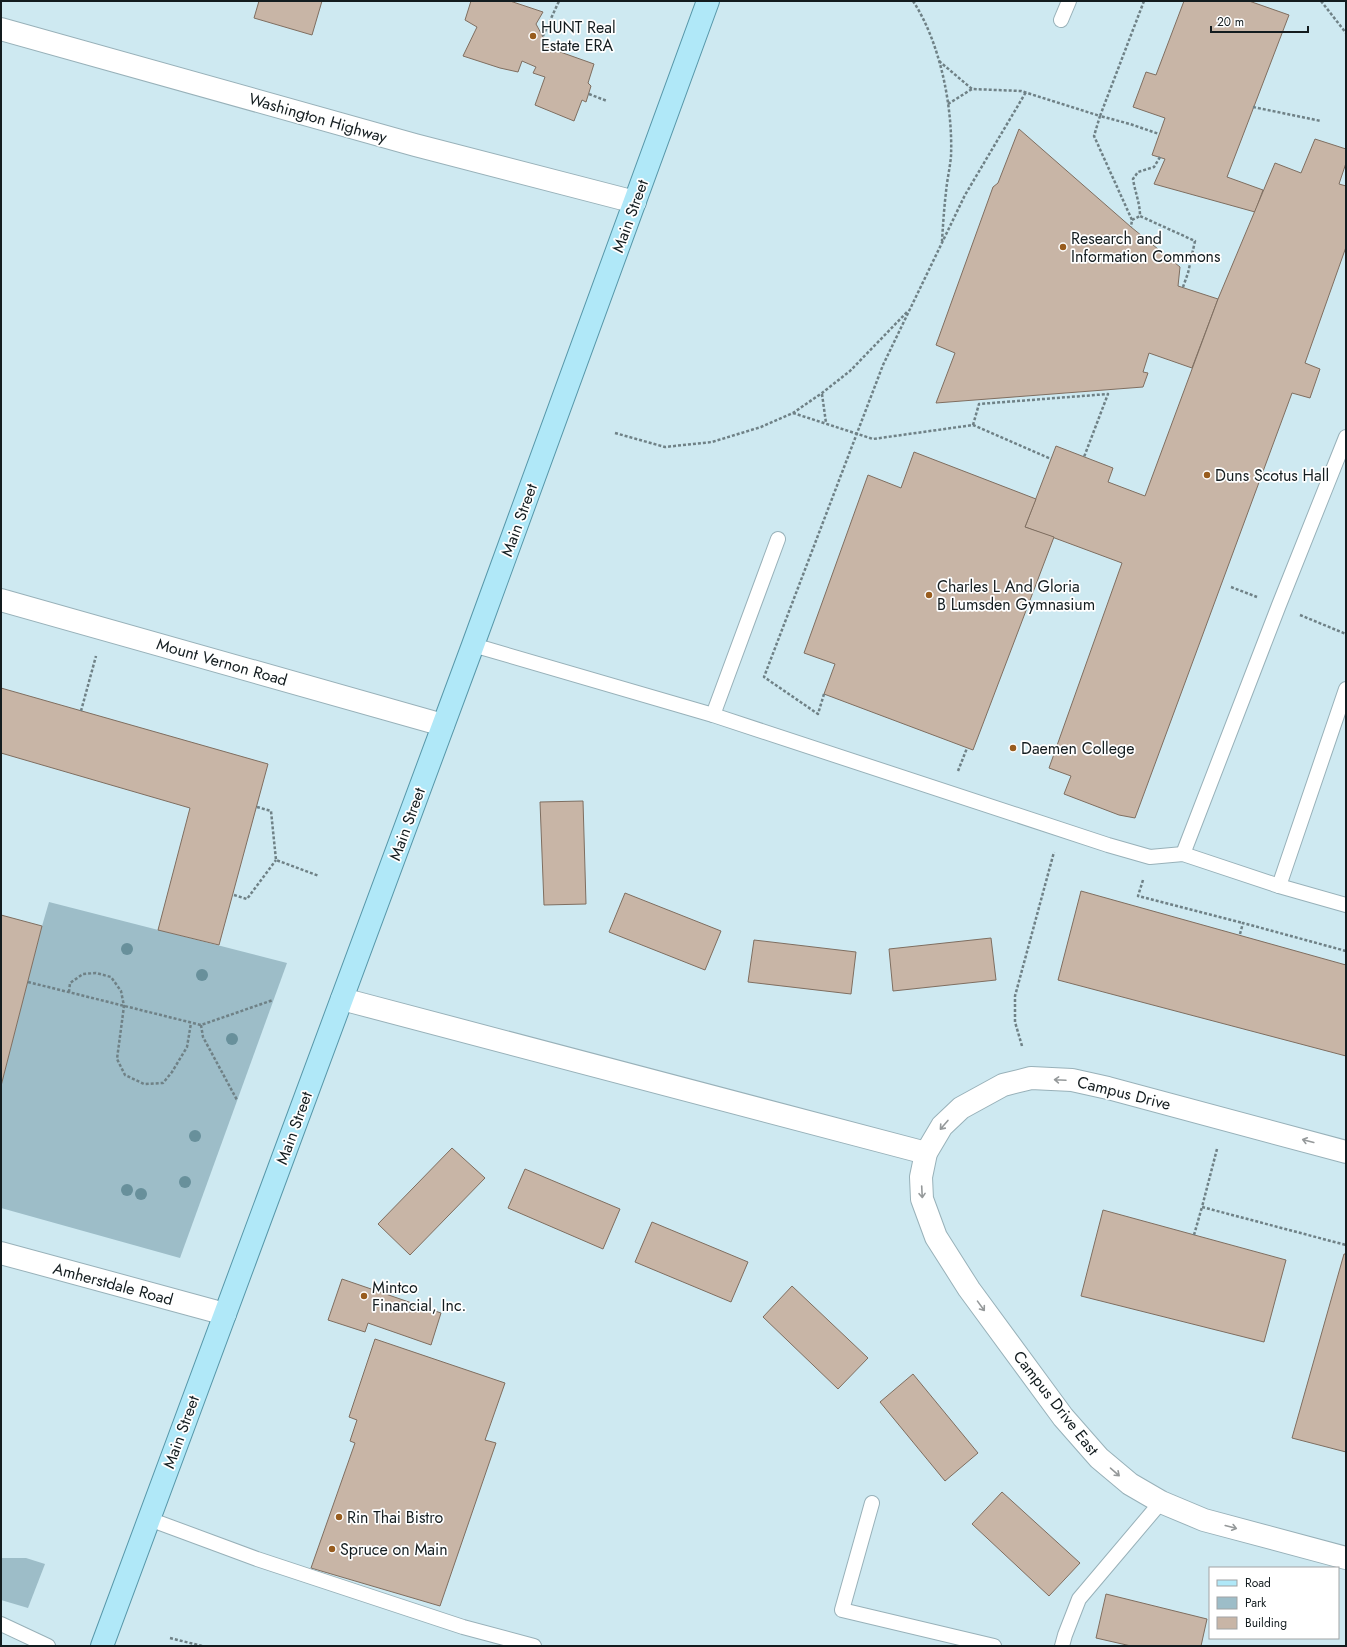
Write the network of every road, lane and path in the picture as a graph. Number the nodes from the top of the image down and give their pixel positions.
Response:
1 (559, 1) edge
2 (708, 1) edge
3 (913, 1) edge
4 (1069, 1) edge
5 (1144, 1) edge
6 (1321, 1) edge
7 (1061, 20) dead end
8 (1, 29) edge
9 (1346, 33) edge
10 (543, 36) dead end
11 (939, 61) junction
12 (972, 89) junction
13 (1026, 92) junction
14 (589, 94) dead end
15 (607, 101) dead end
16 (948, 104) junction
17 (1253, 107) dead end
18 (1100, 116) junction
19 (1321, 121) dead end
20 (1160, 134) dead end
21 (1160, 157) dead end
22 (635, 202) junction
23 (1140, 216) junction
24 (1132, 220) junction
25 (1131, 227) dead end
26 (942, 244) junction
27 (1183, 287) dead end
28 (910, 309) junction
29 (822, 393) junction
30 (793, 413) junction
31 (826, 423) junction
32 (973, 425) junction
33 (615, 433) dead end
34 (855, 434) junction
35 (1346, 437) edge
36 (1084, 456) dead end
37 (1051, 458) dead end
38 (778, 539) dead end
39 (1, 600) edge
40 (104, 629) junction
41 (473, 645) junction
42 (1346, 689) edge
43 (824, 694) dead end
44 (81, 711) dead end
45 (713, 715) junction
46 (443, 725) junction
47 (257, 807) dead end
48 (1061, 830) junction
49 (1183, 854) junction
50 (1150, 857) junction
51 (276, 860) junction
52 (319, 876) dead end
53 (1279, 886) junction
54 (234, 895) dead end
55 (1346, 905) edge
56 (1242, 924) junction
57 (1240, 934) dead end
58 (1346, 951) edge
59 (28, 982) dead end
60 (69, 992) junction
61 (342, 999) junction
62 (273, 1000) dead end
63 (124, 1006) junction
64 (191, 1023) junction
65 (201, 1025) junction
66 (1022, 1046) dead end
67 (236, 1100) dead end
68 (1217, 1149) dead end
69 (1346, 1152) edge
70 (926, 1153) junction
71 (1202, 1207) junction
72 (1194, 1235) dead end
73 (1346, 1245) edge
74 (1, 1253) edge
75 (225, 1314) junction
76 (1161, 1502) junction
77 (872, 1504) dead end
78 (149, 1519) junction
79 (1346, 1558) edge
80 (1, 1624) edge
81 (170, 1638) dead end
82 (48, 1646) edge
83 (102, 1646) edge
84 (202, 1646) edge
85 (534, 1646) edge
86 (994, 1646) edge
87 (1062, 1646) edge

1 - 10 path
2 - 22 main road, Main Street
3 - 11 path
4 - 7 lane
5 - 18 path
6 - 9 path
8 - 22 street, Washington Highway
11 - 12 path
11 - 16 path
12 - 13 path
12 - 16 path
13 - 18 path
13 - 26 path
14 - 15 path
16 - 26 path
17 - 19 path
18 - 20 path
18 - 24 path
21 - 23 path
22 - 41 main road, Main Street
23 - 24 path
23 - 27 path
24 - 25 path
26 - 28 path
28 - 29 path
28 - 34 path
29 - 30 path
29 - 31 path
30 - 31 path
30 - 33 path
31 - 34 path
32 - 34 path
32 - 36 path
32 - 37 path
34 - 43 path
35 - 49 lane
38 - 45 lane
39 - 40 street, Mount Vernon Road
40 - 44 path
40 - 46 street, Mount Vernon Road
41 - 45 lane
41 - 46 main road, Main Street
42 - 53 lane
45 - 48 lane
46 - 61 main road, Main Street
47 - 51 path
48 - 50 lane
48 - 66 path
49 - 50 lane
49 - 53 lane
50 - 56 path
51 - 52 path
51 - 54 path
53 - 55 lane
56 - 57 path
56 - 58 path
59 - 60 path
60 - 63 path
60 - 63 path
61 - 70 street
61 - 75 main road, Main Street
62 - 65 path
63 - 64 path
63 - 64 path
64 - 65 path
65 - 67 path
68 - 71 path
69 -> 70 street, Campus Drive
70 -> 76 street, Campus Drive East
71 - 72 path
71 - 73 path
74 - 75 street, Amherstdale Road
75 - 78 main road, Main Street
76 -> 79 street, Campus Drive East
76 - 87 lane
77 - 86 lane
78 - 83 main road, Main Street
78 - 85 lane
80 - 82 lane
81 - 84 path

